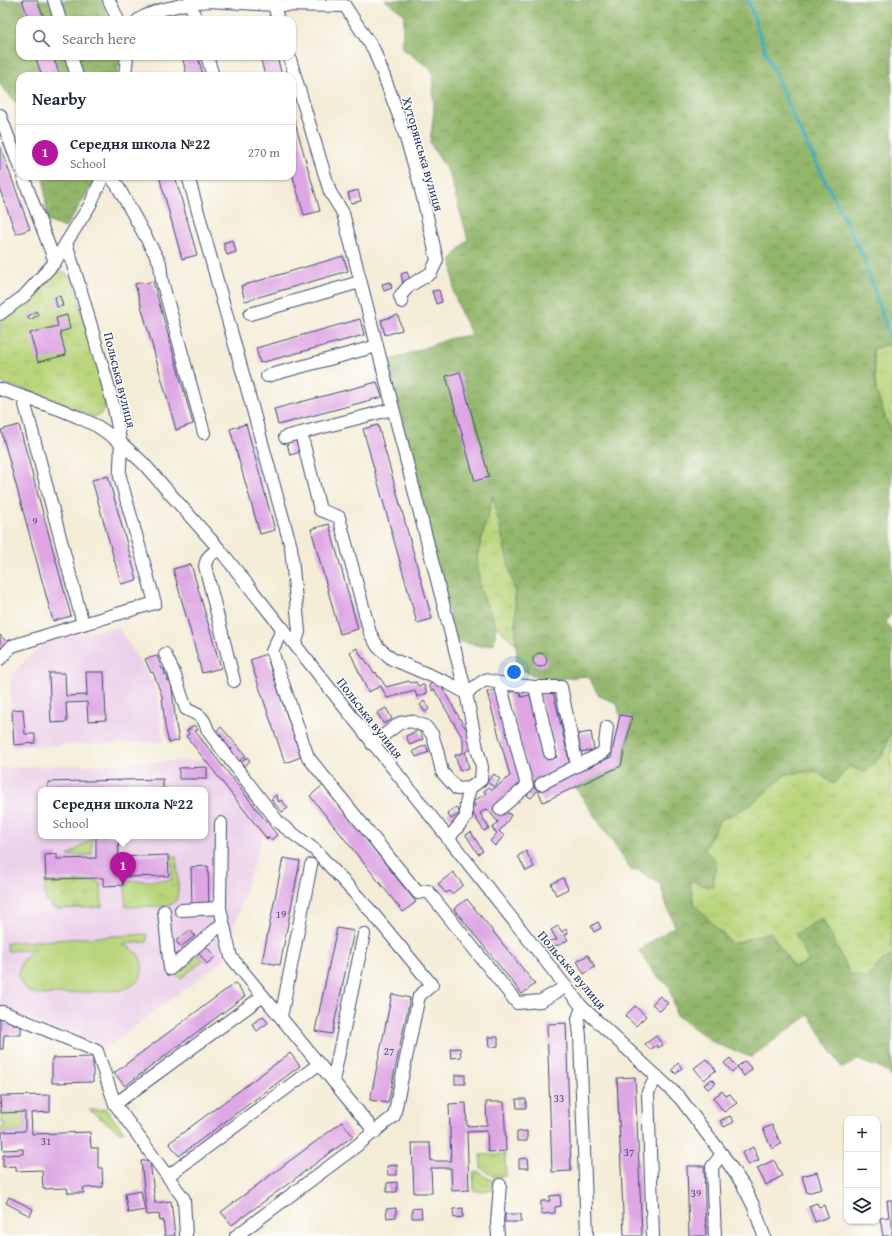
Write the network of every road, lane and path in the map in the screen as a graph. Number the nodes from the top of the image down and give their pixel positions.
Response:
1 (54, 0) edge
2 (109, 0) edge
3 (190, 3) junction
4 (345, 3) edge
5 (274, 5) junction
6 (59, 16) edge
7 (116, 16) edge
8 (144, 16) edge
9 (195, 16) edge
10 (277, 16) edge
11 (72, 60) edge
12 (127, 60) edge
13 (208, 60) edge
14 (290, 60) edge
15 (76, 72) edge
16 (125, 72) edge
17 (212, 72) edge
18 (294, 72) edge
19 (296, 79) edge
20 (0, 115) edge
21 (16, 157) edge
22 (25, 180) edge
23 (101, 180) edge
24 (113, 180) edge
25 (189, 180) edge
26 (66, 243) junction
27 (56, 262) junction
28 (360, 282) junction
29 (402, 302) dead end
30 (0, 314) edge
31 (250, 314) dead end
32 (377, 346) junction
33 (267, 376) dead end
34 (0, 389) edge
35 (23, 397) junction
36 (393, 409) junction
37 (204, 433) dead end
38 (301, 433) junction
39 (285, 437) dead end
40 (120, 442) junction
41 (220, 550) junction
42 (83, 624) junction
43 (283, 628) junction
44 (295, 644) junction
45 (165, 654) dead end
46 (0, 659) edge
47 (234, 680) dead end
48 (500, 683) junction
49 (535, 687) junction
50 (466, 693) junction
51 (607, 727) dead end
52 (372, 744) junction
53 (550, 753) dead end
54 (578, 765) junction
55 (541, 784) dead end
56 (470, 788) junction
57 (500, 809) dead end
58 (221, 822) dead end
59 (448, 838) junction
60 (311, 865) dead end
61 (220, 908) junction
62 (181, 910) dead end
63 (164, 911) dead end
64 (223, 924) junction
65 (364, 934) dead end
66 (565, 986) junction
67 (263, 996) junction
68 (582, 1008) junction
69 (0, 1012) edge
70 (281, 1017) junction
71 (319, 1064) junction
72 (657, 1076) junction
73 (333, 1081) junction
74 (115, 1104) junction
75 (375, 1132) junction
76 (722, 1154) junction
77 (168, 1176) junction
78 (500, 1185) dead end
79 (186, 1236) edge
80 (236, 1236) edge
81 (498, 1236) edge
82 (587, 1236) edge
83 (653, 1236) edge
84 (715, 1236) edge
85 (764, 1236) edge

1 - 6 street
2 - 7 street
3 - 5 street
3 - 8 street
3 - 9 street
4 - 5 street
4 - 29 street, Хуторянська вулиця
5 - 10 street
11 - 15 street
12 - 16 street
13 - 17 street
14 - 18 street
19 - 28 street
20 - 21 street
22 - 27 street
23 - 26 street
24 - 37 street
25 - 44 street
26 - 27 street
26 - 40 street, Польська вулиця
27 - 30 street
28 - 31 street
28 - 32 street
32 - 33 street
32 - 36 street
34 - 35 street
35 - 40 street
35 - 42 street
36 - 38 street
36 - 50 street
38 - 39 street
38 - 50 street
40 - 41 street, Польська вулиця
40 - 42 street
41 - 43 street, Польська вулиця
41 - 47 street
42 - 46 street
43 - 44 street, Польська вулиця
43 - 66 street
44 - 52 street, Польська вулиця
45 - 75 street
48 - 49 street
48 - 50 street
48 - 57 street
49 - 53 street
49 - 54 street
50 - 56 street
51 - 54 street
52 - 56 street
52 - 59 street, Польська вулиця
54 - 55 street
56 - 59 street
58 - 61 street
59 - 66 street, Польська вулиця
60 - 70 street
61 - 62 street
61 - 64 street
63 - 64 street
64 - 67 street
65 - 73 street
66 - 68 street, Польська вулиця
67 - 70 street
67 - 74 street
68 - 72 street, Польська вулиця
68 - 82 street
69 - 74 street
70 - 71 street
71 - 73 street
71 - 77 street
72 - 76 street, Польська вулиця
72 - 83 street
73 - 75 street
74 - 77 street
75 - 80 street
76 - 84 street
76 - 85 street, Польська вулиця
77 - 79 street
78 - 81 street

